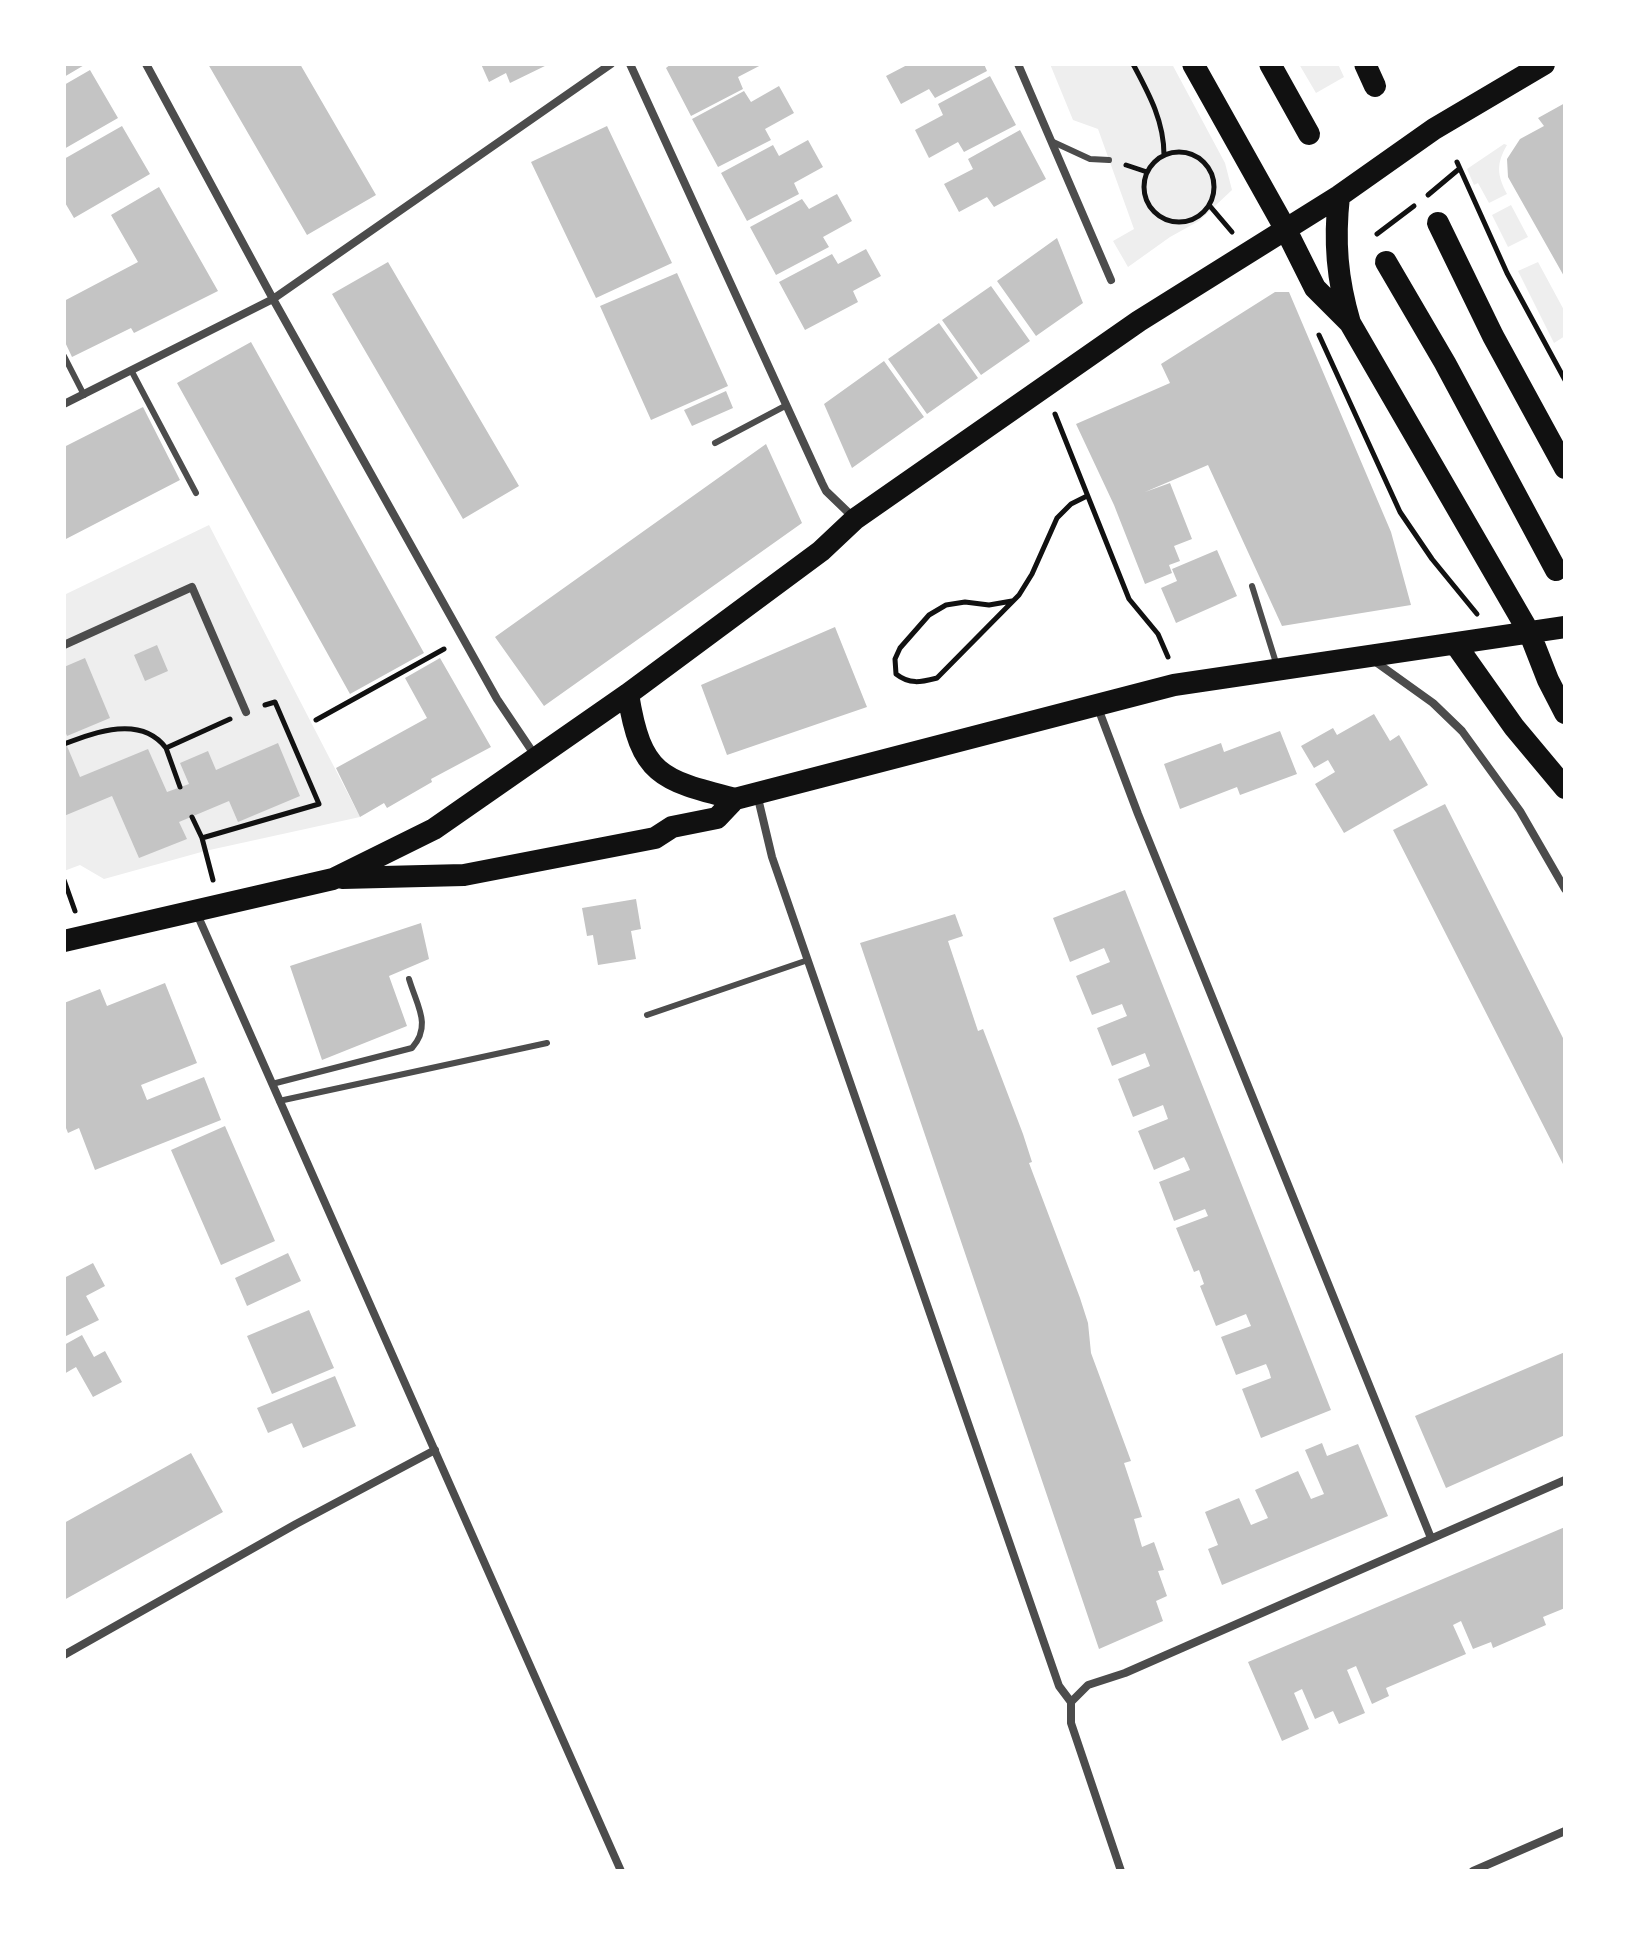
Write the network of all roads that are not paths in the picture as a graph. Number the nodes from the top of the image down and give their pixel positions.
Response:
1 (146, 64) edge
2 (611, 64) edge
3 (630, 64) edge
4 (1018, 64) edge
5 (1193, 64) edge
6 (1270, 64) edge
7 (1365, 64) edge
8 (1544, 64) edge
9 (1375, 86) dead end
10 (1309, 134) dead end
11 (1051, 141) junction
12 (1109, 160) dead end
13 (1330, 201) junction
14 (1438, 223) dead end
15 (1286, 230) junction
16 (1386, 262) dead end
17 (1111, 280) dead end
18 (273, 299) junction
19 (1350, 323) junction
20 (64, 356) edge
21 (131, 370) junction
22 (84, 395) junction
23 (64, 404) edge
24 (785, 406) junction
25 (715, 443) dead end
26 (1565, 468) edge
27 (196, 493) dead end
28 (855, 519) junction
29 (1556, 570) dead end
30 (1252, 586) dead end
31 (1549, 630) edge
32 (64, 645) edge
33 (1456, 645) junction
34 (1367, 656) junction
35 (1278, 669) junction
36 (628, 694) junction
37 (1097, 705) junction
38 (246, 712) road end
39 (1565, 713) edge
40 (537, 758) junction
41 (1565, 788) edge
42 (746, 796) junction
43 (333, 879) junction
44 (1565, 889) edge
45 (196, 910) junction
46 (64, 941) edge
47 (808, 960) junction
48 (409, 979) dead end
49 (647, 1015) dead end
50 (547, 1043) dead end
51 (272, 1084) junction
52 (279, 1101) junction
53 (435, 1450) junction
54 (1565, 1480) edge
55 (1431, 1538) junction
56 (64, 1655) edge
57 (1071, 1702) junction
58 (1565, 1831) edge
59 (621, 1871) edge
60 (1121, 1871) edge
61 (1473, 1871) edge

1 - 18 street
2 - 18 street
3 - 24 street
4 - 11 street
5 - 15 highway
6 - 10 highway
7 - 9 highway
8 - 13 highway
11 - 12 lane
11 - 17 street
13 - 15 highway
13 - 19 highway
14 - 26 highway
15 - 19 highway
15 - 28 highway
16 - 29 highway
18 - 21 street
18 - 40 street
19 - 31 highway
20 - 22 lane
21 - 22 street
21 - 27 lane
22 - 23 street
24 - 25 lane
24 - 28 street
28 - 36 highway
30 - 35 lane
31 - 33 highway
31 - 39 highway
32 - 38 street
33 - 34 highway
33 - 41 highway
34 - 35 highway
34 - 44 street
35 - 37 highway
36 - 40 highway
36 - 42 highway
37 - 42 highway
37 - 55 street
40 - 43 highway
42 - 43 highway
42 - 47 street
43 - 45 highway
45 - 46 highway
45 - 51 street
47 - 49 lane
47 - 57 street
48 - 51 lane
50 - 52 lane
51 - 52 street
52 - 53 street
53 - 56 street
53 - 59 street
54 - 55 street
55 - 57 street
57 - 60 street
58 - 61 street

